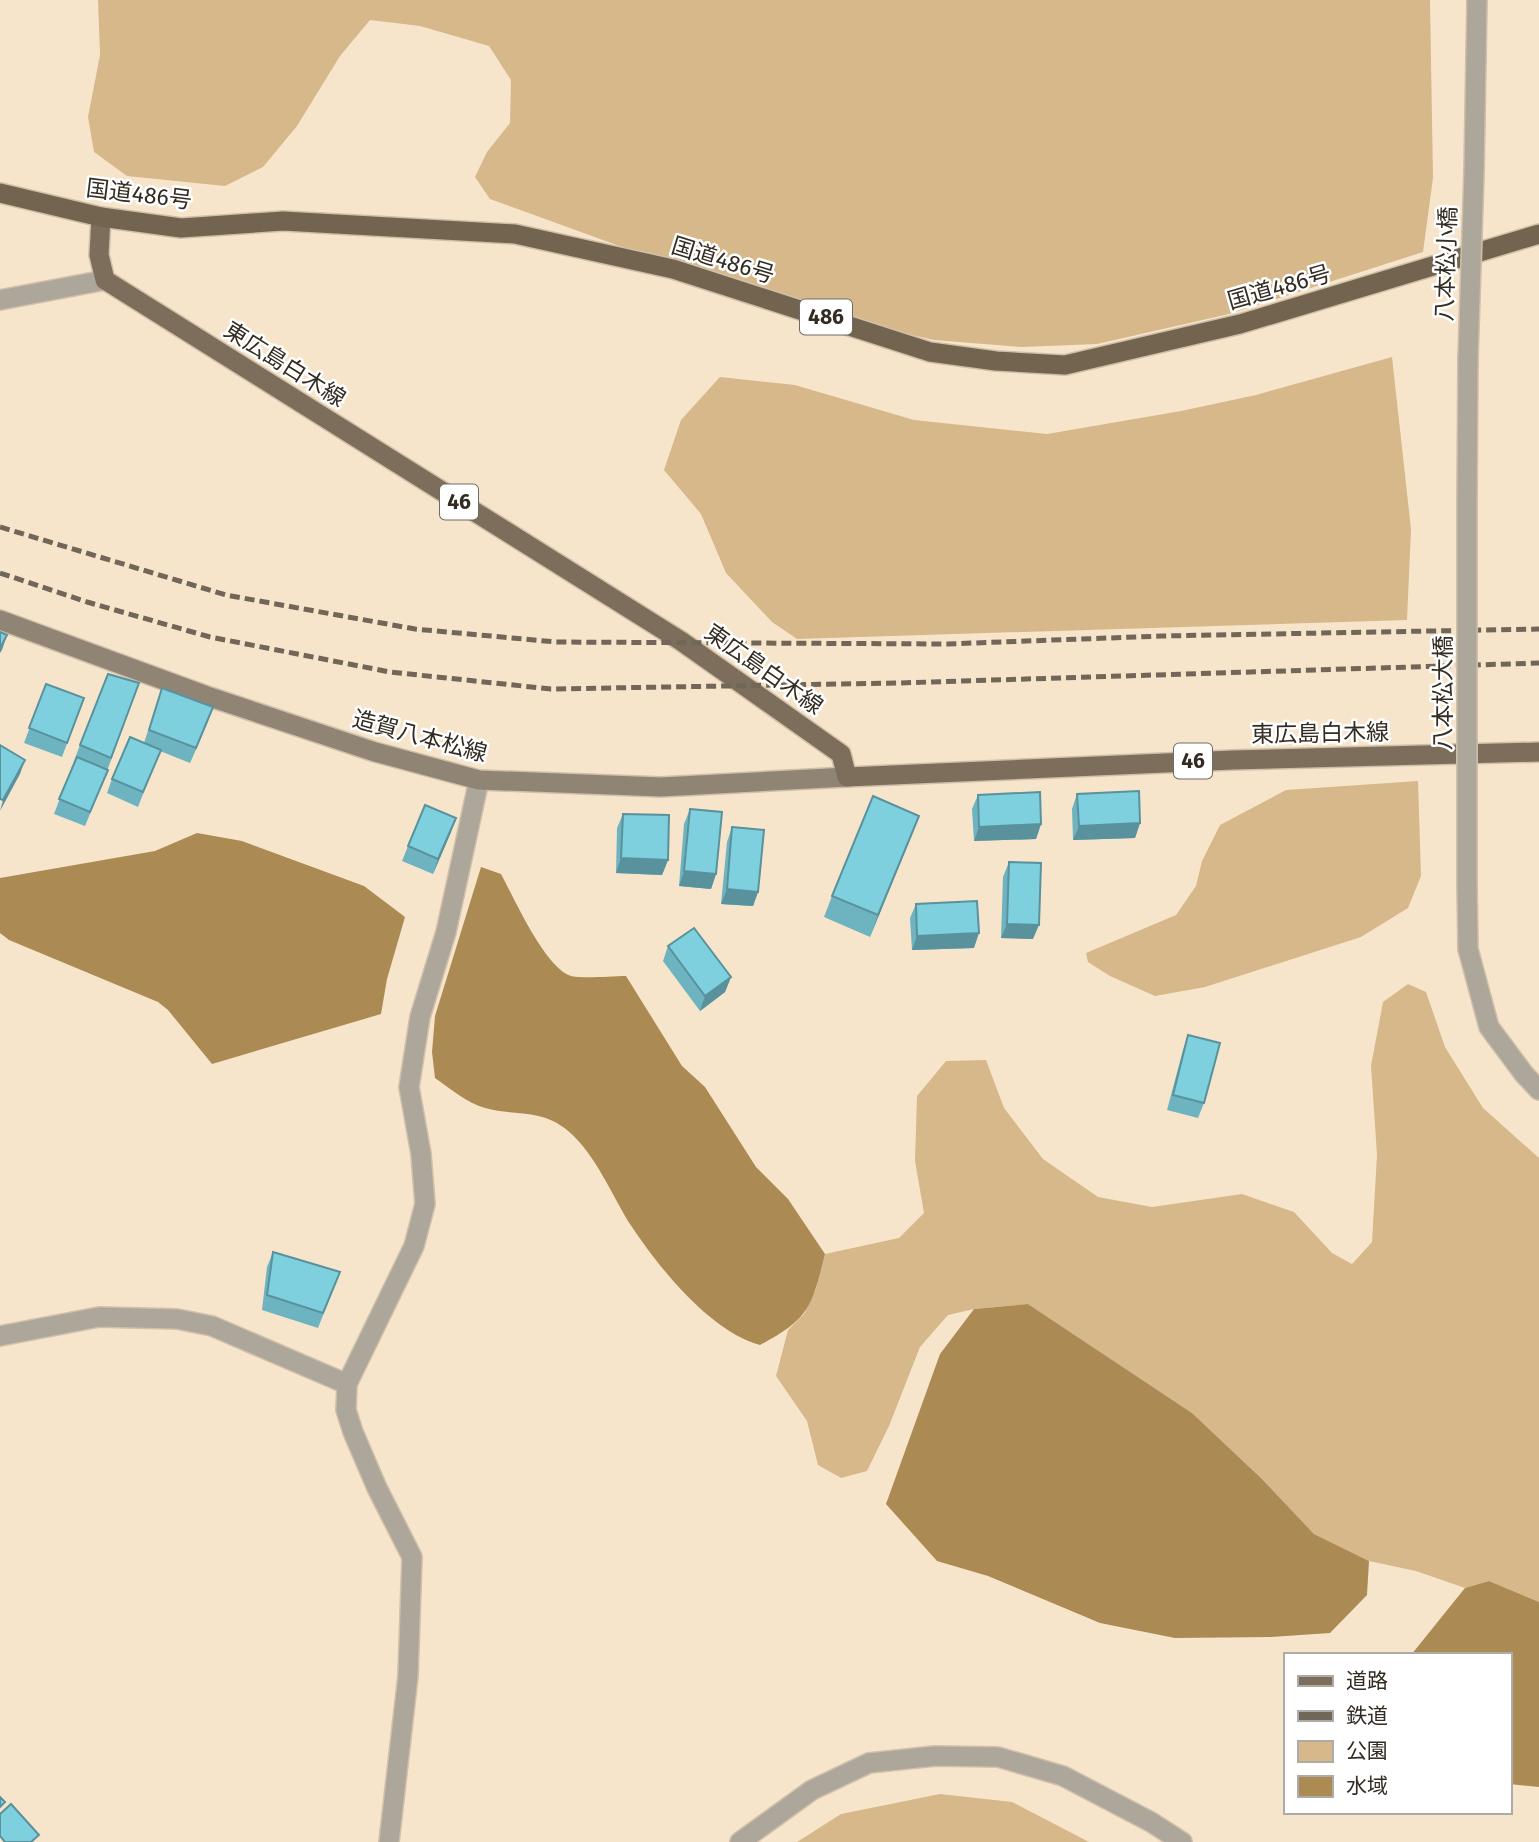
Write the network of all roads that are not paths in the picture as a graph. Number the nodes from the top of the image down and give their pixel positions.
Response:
1 (1477, 0) edge
2 (0, 193) edge
3 (101, 217) junction
4 (1539, 234) edge
5 (105, 280) junction
6 (0, 300) edge
7 (1467, 500) joint
8 (0, 620) edge
9 (1539, 752) edge
10 (847, 777) junction
11 (479, 780) junction
12 (1539, 1090) edge
13 (0, 1336) edge
14 (347, 1384) junction
15 (389, 1842) edge
16 (740, 1842) edge
17 (1182, 1842) edge

1 - 7 street, 八本松小橋, bridge
2 - 3 highway, 国道486号 / 486
3 - 4 highway, 国道486号 / 486
3 - 5 main road
5 - 6 street
5 - 10 main road, 東広島白木線 / 46
7 - 12 street, 八本松大橋, bridge
8 - 11 main road, 造賀八本松線
9 - 10 main road, 東広島白木線 / 46
10 - 11 main road, 造賀八本松線
11 - 14 street
13 - 14 street
14 - 15 street
16 - 17 street

